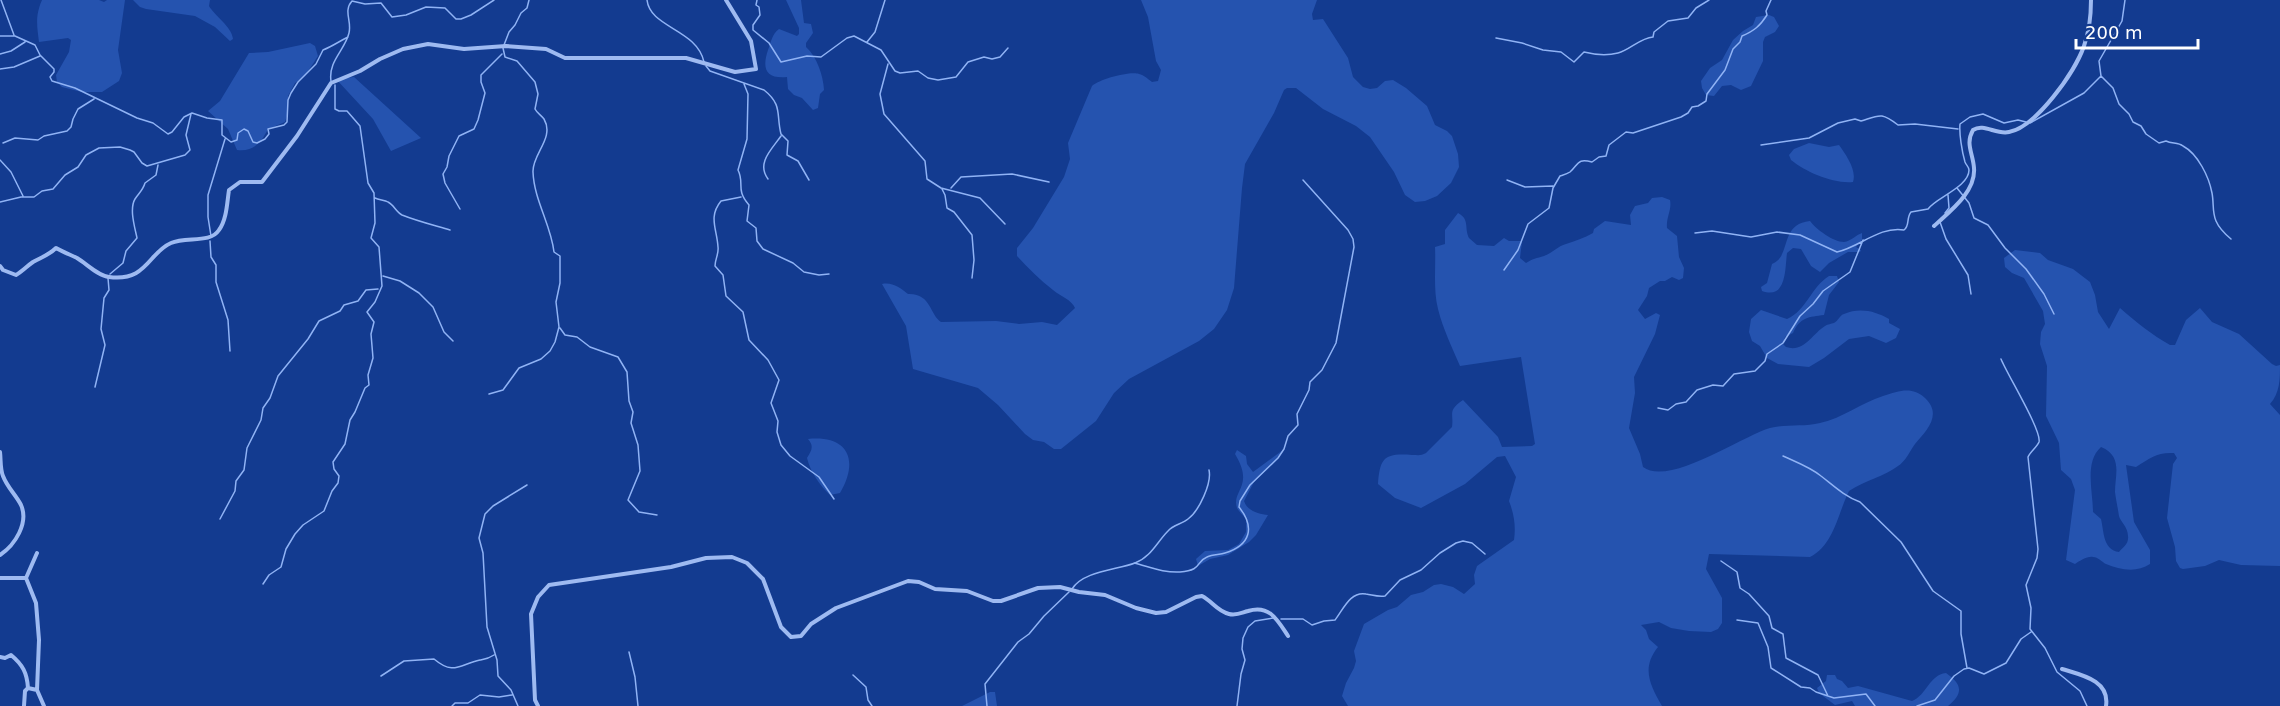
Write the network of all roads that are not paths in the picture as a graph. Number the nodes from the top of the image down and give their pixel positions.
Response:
1 (726, 0) edge
2 (2091, 0) edge
3 (1934, 226) dead end
4 (0, 266) edge
5 (0, 452) edge
6 (37, 553) dead end
7 (0, 555) edge
8 (0, 578) edge
9 (26, 578) junction
10 (1288, 636) dead end
11 (0, 657) edge
12 (2062, 669) dead end
13 (28, 688) junction
14 (37, 690) junction
15 (24, 706) edge
16 (44, 706) edge
17 (538, 706) edge
18 (2106, 706) edge

1 - 4 street
2 - 3 street
5 - 7 street
6 - 9 street
8 - 9 street
9 - 14 street
10 - 17 street
11 - 13 street
12 - 18 street
13 - 14 street
13 - 15 street
14 - 16 street

